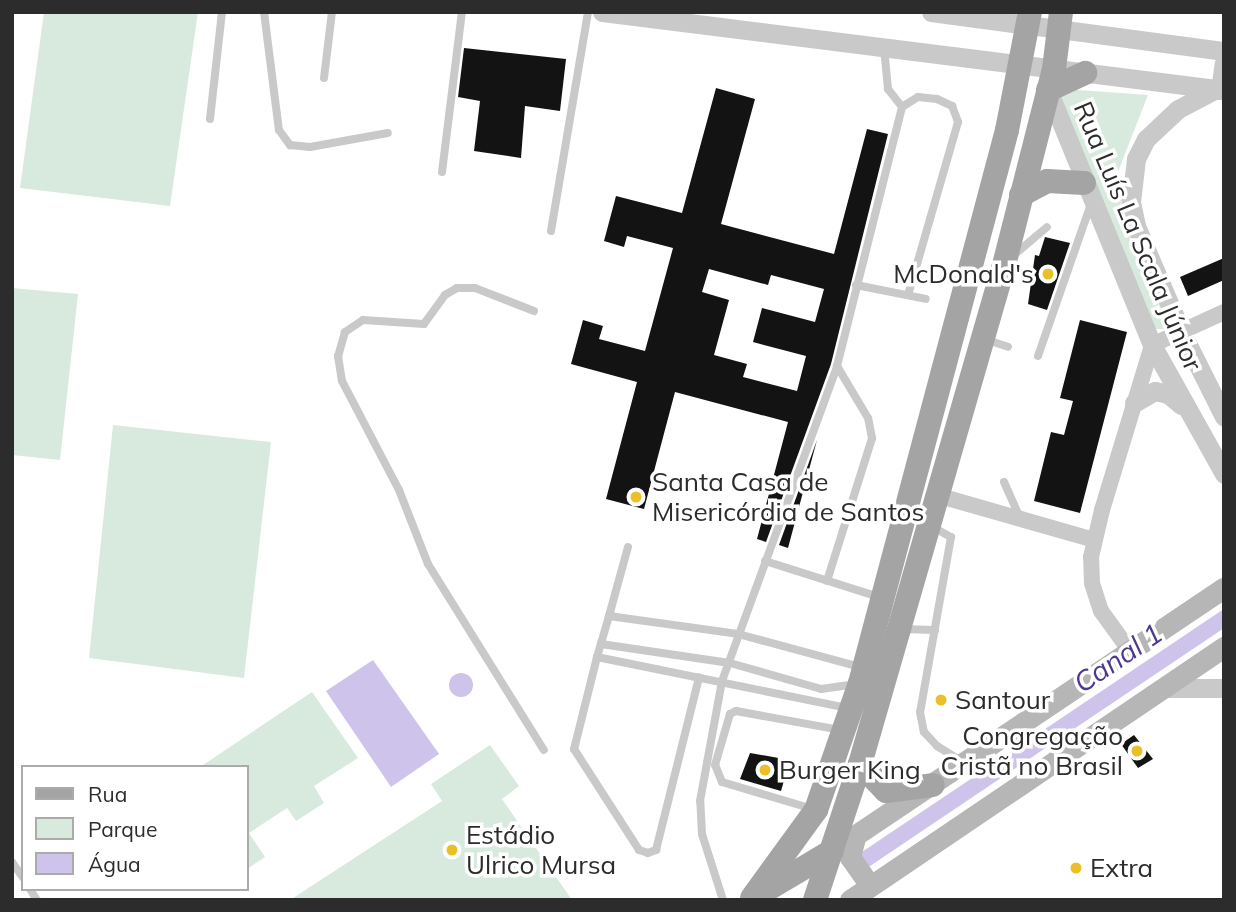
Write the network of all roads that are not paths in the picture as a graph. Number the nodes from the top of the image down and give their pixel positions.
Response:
1 (222, 12) edge
2 (264, 12) edge
3 (332, 12) edge
4 (462, 12) edge
5 (588, 12) edge
6 (602, 12) edge
7 (931, 12) edge
8 (1030, 19) edge
9 (722, 20) edge
10 (1061, 20) edge
11 (884, 48) junction
12 (1224, 51) edge
13 (1041, 73) junction
14 (1085, 73) joint
15 (324, 78) dead end
16 (1221, 82) edge
17 (902, 107) junction
18 (210, 119) dead end
19 (388, 133) dead end
20 (442, 172) dead end
21 (1088, 192) junction
22 (1021, 195) junction
23 (1047, 227) dead end
24 (551, 231) dead end
25 (1004, 265) junction
26 (856, 285) junction
27 (908, 295) junction
28 (926, 299) dead end
29 (534, 310) dead end
30 (1224, 312) edge
31 (1181, 331) junction
32 (984, 339) junction
33 (1152, 345) junction
34 (1008, 347) dead end
35 (1038, 356) dead end
36 (837, 366) junction
37 (1135, 403) junction
38 (1187, 410) junction
39 (1224, 418) edge
40 (1224, 474) edge
41 (1004, 482) dead end
42 (940, 496) junction
43 (1020, 519) junction
44 (931, 526) junction
45 (1094, 540) junction
46 (628, 547) dead end
47 (765, 561) junction
48 (827, 581) junction
49 (1224, 587) edge
50 (896, 607) junction
51 (609, 616) junction
52 (935, 631) junction
53 (738, 634) junction
54 (601, 644) junction
55 (1224, 647) edge
56 (1130, 651) junction
57 (597, 657) junction
58 (730, 663) junction
59 (861, 676) junction
60 (699, 677) junction
61 (722, 681) junction
62 (1163, 688) junction
63 (1224, 688) edge
64 (845, 719) junction
65 (869, 736) junction
66 (544, 750) dead end
67 (965, 763) junction
68 (860, 764) junction
69 (933, 785) junction
70 (816, 810) junction
71 (855, 838) junction
72 (832, 851) junction
73 (873, 890) junction
74 (753, 898) edge
75 (723, 900) edge
76 (782, 900) edge
77 (815, 900) edge
78 (850, 900) edge

1 - 18 lane
2 - 19 lane
3 - 15 lane
4 - 20 lane
5 - 24 lane
6 - 9 street
7 - 8 street
8 - 10 street
8 - 13 main road
9 - 11 street
10 - 12 street
10 - 13 main road
11 - 13 street
11 - 17 lane
13 - 14 main road
13 - 21 street, Rua Luís La Scala Júnior
13 - 22 main road
13 - 50 main road
14 - 16 street
16 - 31 street, Rua Luís La Scala Júnior
17 - 26 lane
17 - 27 lane
21 - 22 main road
21 - 33 street, Rua Luís La Scala Júnior
21 - 35 lane
22 - 25 main road
23 - 25 lane
25 - 32 main road
26 - 27 lane
26 - 36 lane
27 - 28 lane
29 - 66 lane
30 - 31 street
31 - 33 street
31 - 39 street, Rua Luís La Scala Júnior
32 - 34 lane
32 - 42 main road
33 - 37 street
33 - 38 street, Rua Luís La Scala Júnior
36 - 47 lane
36 - 48 lane
37 - 38 street
37 - 45 street
38 - 40 street, Rua Luís La Scala Júnior
41 - 43 lane
42 - 43 street
42 - 44 main road
43 - 45 street
44 - 50 main road
44 - 52 lane
45 - 56 street
46 - 51 lane
47 - 48 lane
47 - 53 lane
48 - 50 lane
49 - 56 main road
50 - 52 lane
50 - 59 main road
50 - 65 main road
51 - 53 lane
51 - 54 lane
52 - 67 lane
53 - 58 lane
53 - 59 lane
54 - 57 lane
54 - 58 lane
55 - 62 main road
56 - 67 main road
57 - 60 lane
57 - 60 lane
58 - 59 lane
58 - 61 lane
59 - 64 main road
60 - 61 lane
61 - 64 lane
61 - 75 lane
62 - 63 street
62 - 73 main road
64 - 65 lane
64 - 70 main road
64 - 70 lane
65 - 68 main road
67 - 69 main road
68 - 69 main road
68 - 72 main road
69 - 71 main road
70 - 74 main road
71 - 72 main road
71 - 73 main road
72 - 74 main road
72 - 77 main road
73 - 78 main road
74 - 76 main road

